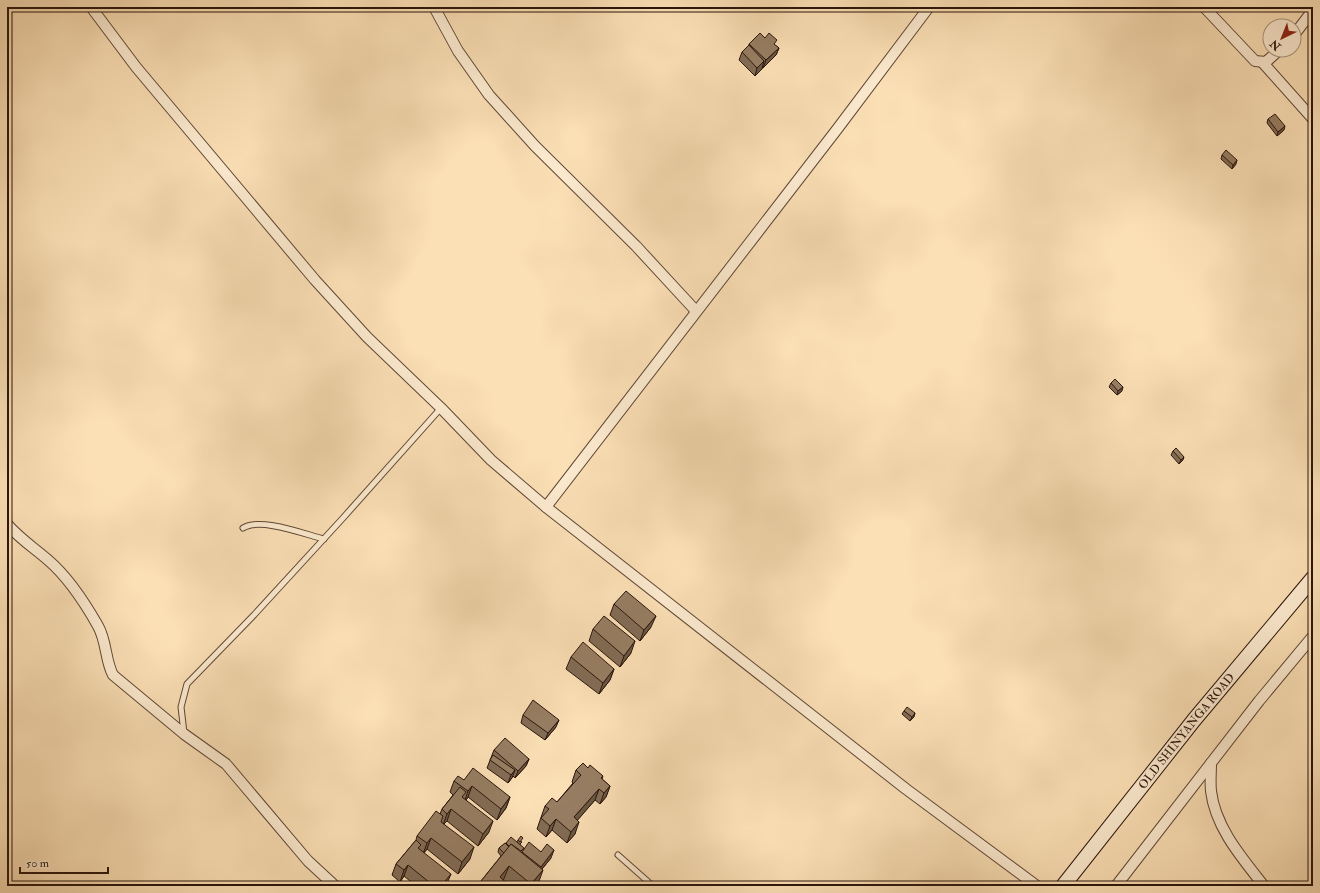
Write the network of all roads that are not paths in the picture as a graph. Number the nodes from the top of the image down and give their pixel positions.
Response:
1 (91, 7) edge
2 (434, 7) edge
3 (929, 7) edge
4 (1204, 7) edge
5 (1313, 10) edge
6 (1302, 24) edge
7 (1272, 58) edge
8 (1262, 63) junction
9 (1313, 119) edge
10 (696, 311) junction
11 (441, 408) junction
12 (546, 507) junction
13 (7, 524) edge
14 (243, 528) dead end
15 (324, 539) junction
16 (1313, 578) edge
17 (1313, 636) edge
18 (184, 734) junction
19 (1211, 763) junction
20 (618, 855) dead end
21 (335, 886) edge
22 (653, 886) edge
23 (1037, 886) edge
24 (1063, 886) edge
25 (1117, 886) edge
26 (1264, 886) edge

1 - 11 street
2 - 10 street
3 - 10 street
4 - 8 street
5 - 6 street
7 - 8 street
8 - 9 street
10 - 12 street
11 - 12 street
11 - 15 lane
12 - 23 street
13 - 18 street
14 - 15 lane
15 - 18 lane
16 - 24 main road, OLD SHINYANGA ROAD
17 - 19 street
18 - 21 street
19 - 25 street
19 - 26 street
20 - 22 lane

